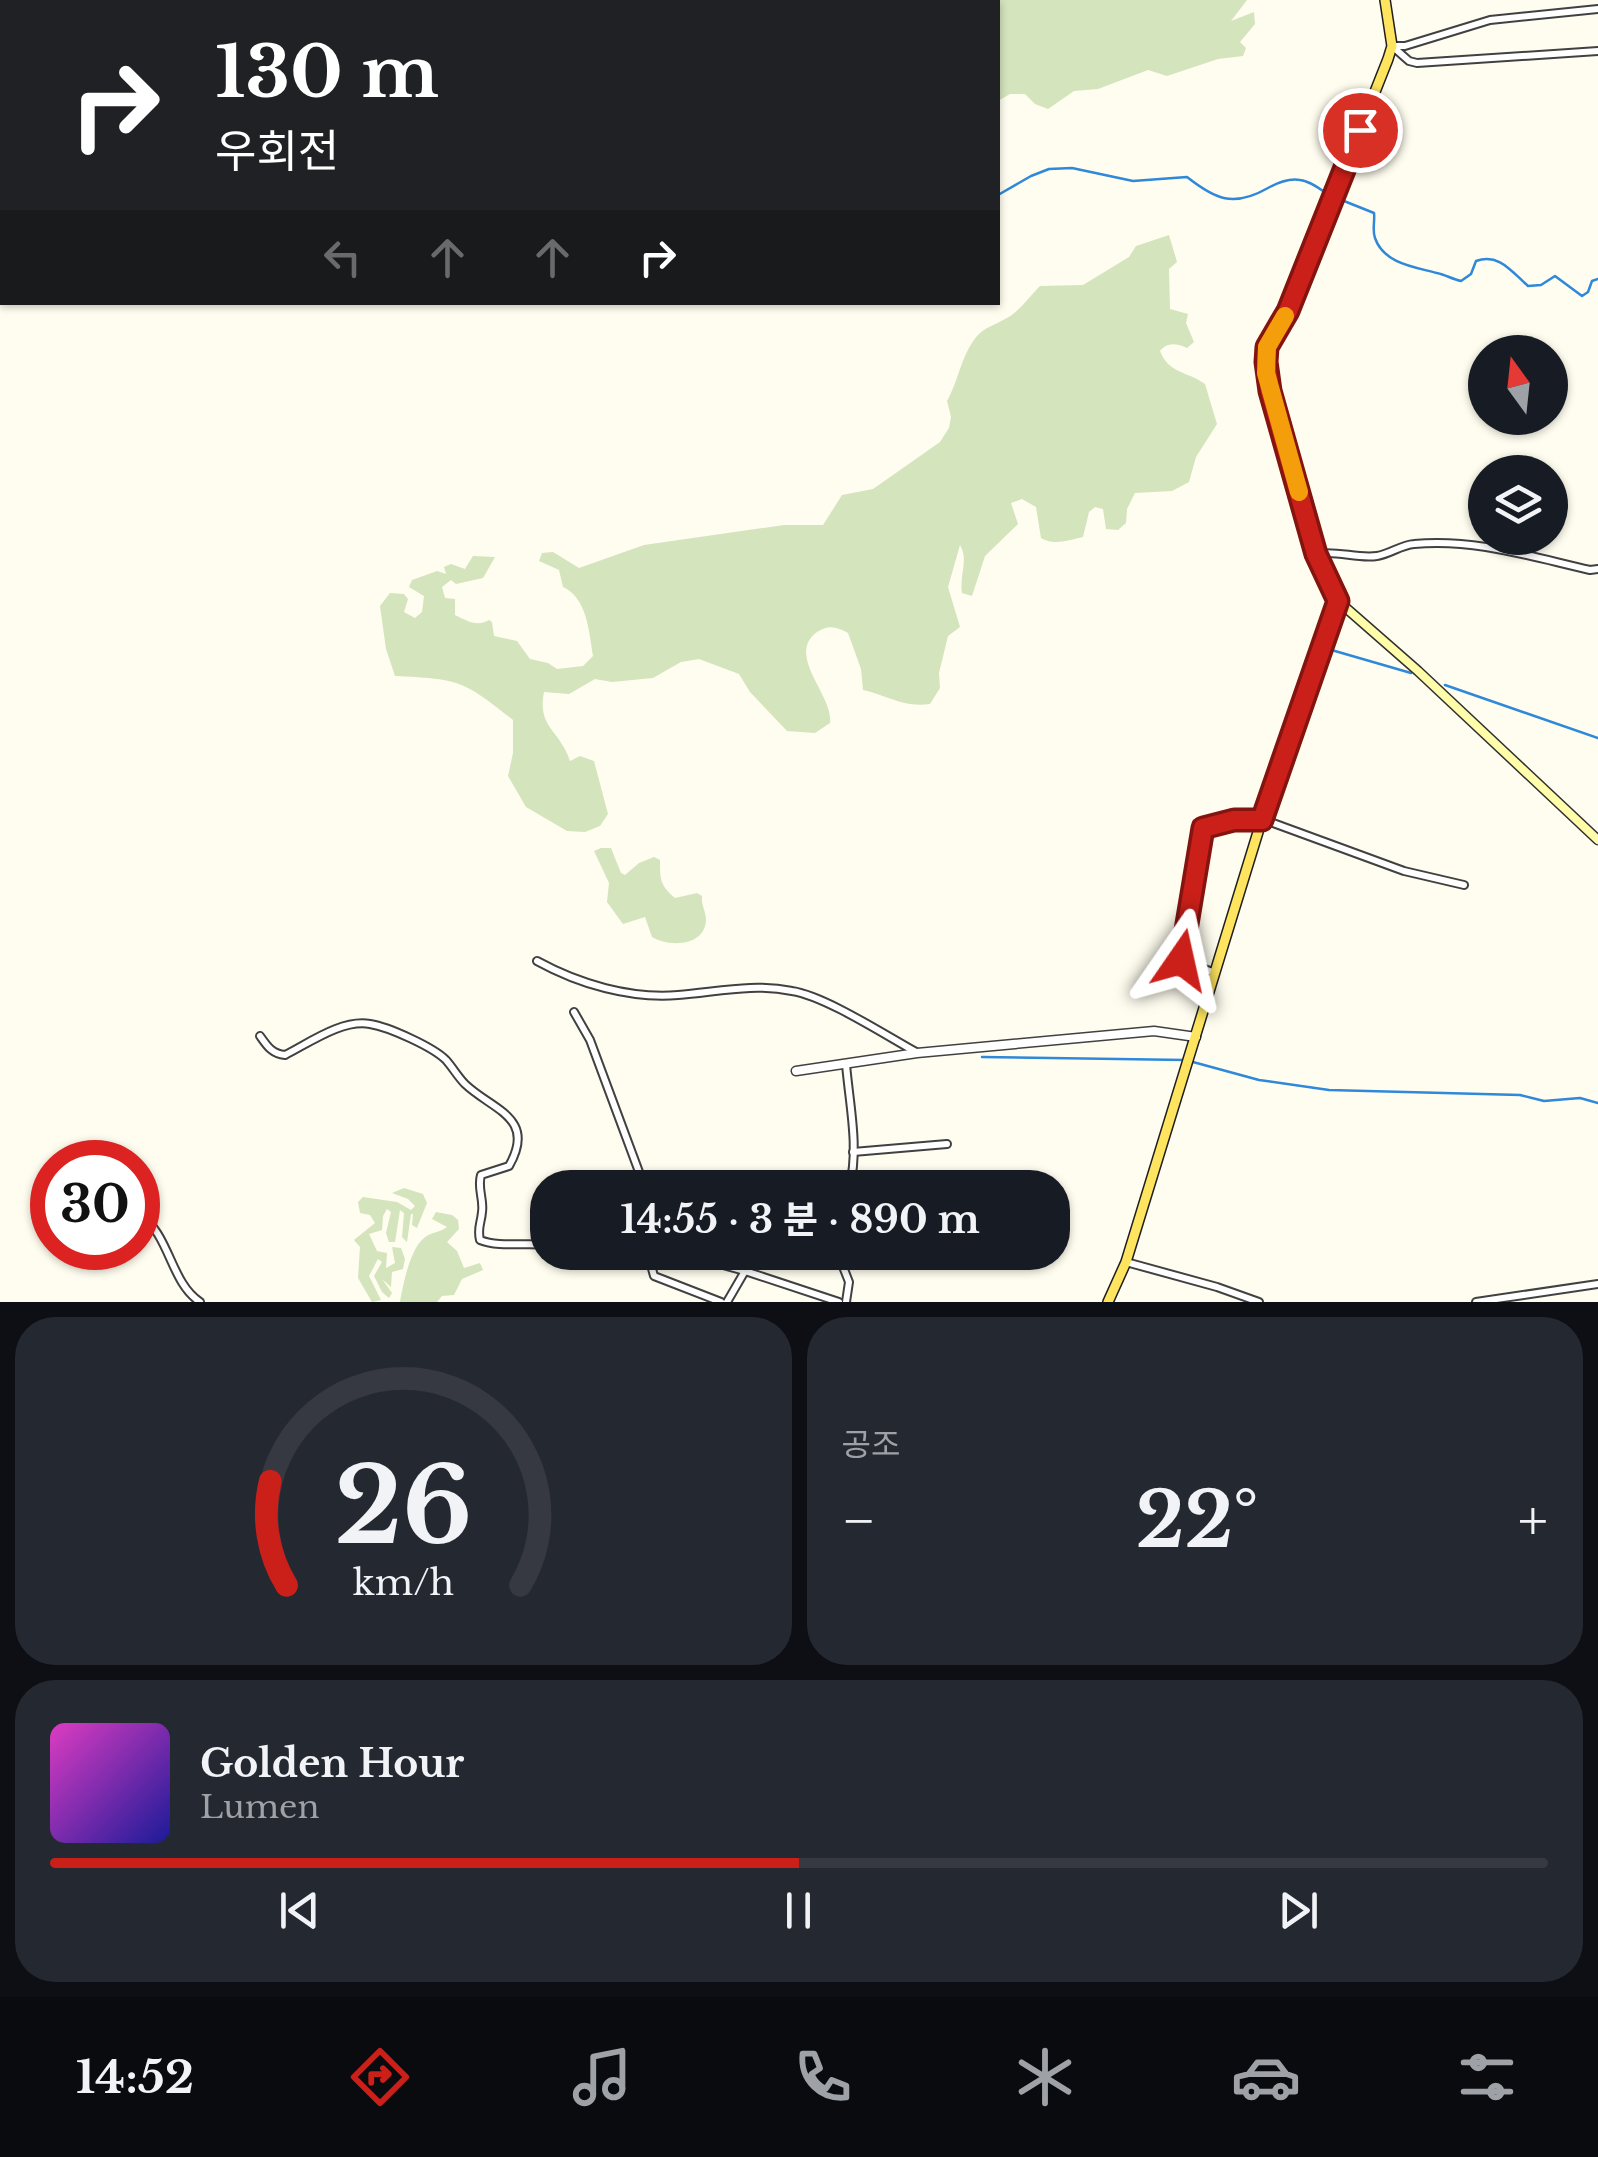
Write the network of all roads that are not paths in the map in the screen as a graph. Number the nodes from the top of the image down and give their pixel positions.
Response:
1 (1385, 0) edge
2 (1598, 9) edge
3 (1392, 46) junction
4 (1598, 51) edge
5 (1316, 554) junction
6 (1598, 568) edge
7 (1338, 601) junction
8 (1262, 820) junction
9 (1598, 840) edge
10 (1464, 886) dead end
11 (538, 961) dead end
12 (1215, 973) junction
13 (574, 1012) dead end
14 (260, 1036) dead end
15 (1196, 1036) junction
16 (917, 1053) junction
17 (846, 1064) junction
18 (796, 1071) dead end
19 (946, 1144) dead end
20 (853, 1152) junction
21 (639, 1170) edge
22 (853, 1170) edge
23 (160, 1236) edge
24 (530, 1243) edge
25 (1126, 1262) junction
26 (653, 1270) edge
27 (744, 1270) joint
28 (845, 1270) edge
29 (1598, 1284) edge
30 (200, 1302) edge
31 (724, 1302) edge
32 (843, 1302) edge
33 (1108, 1302) edge
34 (1258, 1302) edge
35 (1476, 1302) edge

1 - 3 main road
2 - 3 street
3 - 4 street
3 - 5 main road
5 - 6 street
5 - 7 main road
7 - 8 main road
7 - 9 main road
8 - 10 street
8 - 12 main road
8 - 12 street
11 - 16 street
12 - 15 main road
13 - 21 street
14 - 24 street
15 - 16 street
15 - 25 main road
16 - 17 street
17 - 18 street
17 - 20 street
19 - 20 street
20 - 22 street
23 - 30 street
25 - 33 main road
25 - 34 street
26 - 31 street
27 - 31 street
27 - 32 street
28 - 32 street
29 - 35 street

